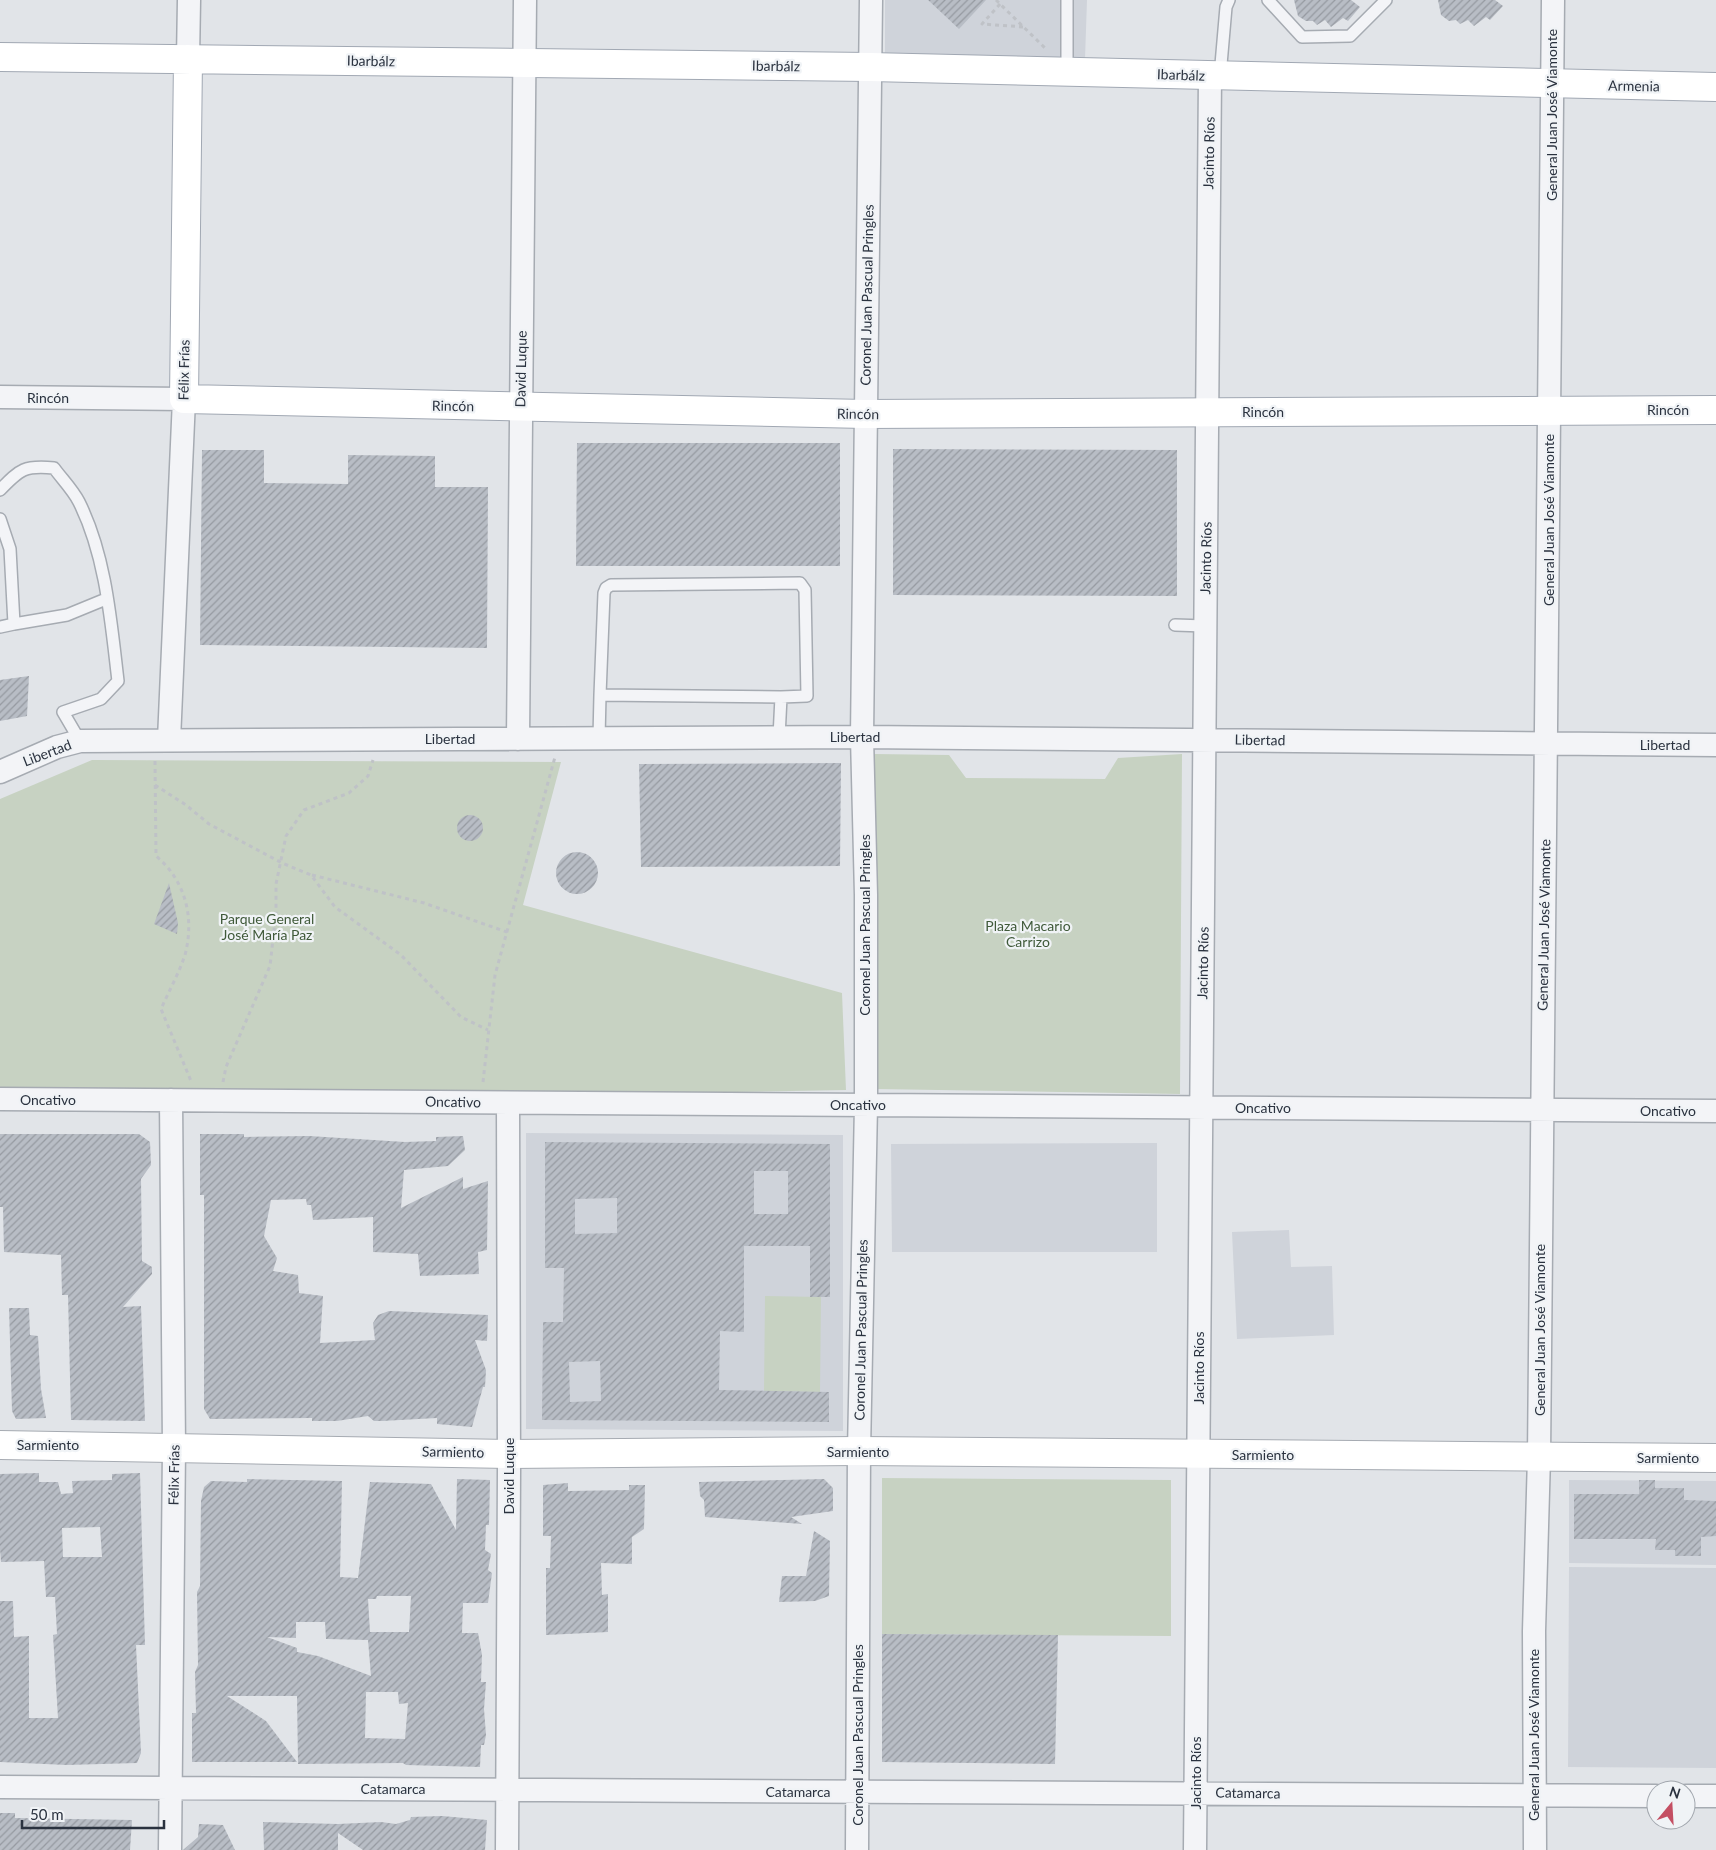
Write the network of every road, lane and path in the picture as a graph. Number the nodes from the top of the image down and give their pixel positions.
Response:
1 (188, 0) edge
2 (526, 0) edge
3 (871, 0) edge
4 (996, 0) edge
5 (1068, 0) edge
6 (1229, 0) edge
7 (1268, 0) edge
8 (1386, 0) edge
9 (1553, 0) edge
10 (1000, 4) junction
11 (1024, 27) junction
12 (0, 57) edge
13 (188, 59) junction
14 (525, 63) junction
15 (870, 67) junction
16 (1056, 72) junction
17 (1215, 76) junction
18 (1552, 84) junction
19 (1716, 87) edge
20 (0, 398) edge
21 (184, 399) junction
22 (521, 407) junction
23 (1550, 410) junction
24 (1716, 410) edge
25 (1207, 412) junction
26 (865, 414) junction
27 (0, 490) edge
28 (0, 519) edge
29 (106, 600) junction
30 (14, 624) junction
31 (1175, 625) dead end
32 (1205, 626) junction
33 (0, 627) edge
34 (600, 695) junction
35 (781, 697) junction
36 (862, 737) junction
37 (560, 738) junction
38 (600, 738) junction
39 (779, 738) junction
40 (381, 739) junction
41 (518, 739) junction
42 (1204, 739) junction
43 (162, 740) junction
44 (80, 741) junction
45 (1547, 745) junction
46 (1716, 745) edge
47 (0, 772) edge
48 (155, 784) junction
49 (282, 863) junction
50 (311, 874) junction
51 (507, 932) junction
52 (488, 1030) junction
53 (0, 1100) edge
54 (171, 1100) junction
55 (199, 1100) junction
56 (222, 1100) junction
57 (481, 1102) junction
58 (508, 1103) junction
59 (866, 1105) junction
60 (1201, 1107) junction
61 (1542, 1110) junction
62 (1716, 1111) edge
63 (0, 1445) edge
64 (174, 1447) junction
65 (859, 1451) junction
66 (509, 1454) junction
67 (1198, 1454) junction
68 (1539, 1457) junction
69 (1716, 1458) edge
70 (0, 1787) edge
71 (170, 1788) junction
72 (507, 1790) junction
73 (858, 1792) junction
74 (1195, 1792) junction
75 (1535, 1795) junction
76 (1646, 1796) edge
77 (1696, 1796) edge
78 (1716, 1796) edge
79 (170, 1850) edge
80 (507, 1850) edge
81 (857, 1850) edge
82 (1196, 1850) edge
83 (1535, 1850) edge

1 - 13 street, Félix Frías
2 - 14 street, David Luque
3 - 15 street, Coronel Juan Pascual Pringles
4 - 10 path
5 - 16 lane
6 - 17 lane
7 - 8 lane
9 - 18 street, General Juan José Viamonte
10 - 11 path
10 - 11 path
11 - 16 path
12 - 13 main road, Ibarbálz
13 - 14 main road, Ibarbálz
13 - 21 main road, Félix Frías
14 - 15 main road, Ibarbálz
14 - 22 street, David Luque
15 - 16 main road, Ibarbálz
15 - 26 street, Coronel Juan Pascual Pringles
16 - 17 main road, Ibarbálz
17 - 18 main road, Ibarbálz
17 - 25 street, Jacinto Ríos
18 - 19 main road, Armenia
18 - 23 street, General Juan José Viamonte
20 - 21 street, Rincón
21 - 22 main road, Rincón
21 - 43 street, Félix Frías
22 - 26 main road, Rincón
22 - 41 street, David Luque
23 - 24 main road, Rincón
23 - 25 main road, Rincón
23 - 45 street, General Juan José Viamonte
25 - 26 main road, Rincón
25 - 32 street, Jacinto Ríos
26 - 36 street, Coronel Juan Pascual Pringles
27 - 29 lane
28 - 30 lane
29 - 30 lane
29 - 44 lane
30 - 33 lane
31 - 32 lane
32 - 42 street, Jacinto Ríos
34 - 35 lane
34 - 35 lane
34 - 38 lane
35 - 39 lane
36 - 39 street, Libertad
36 - 42 street, Libertad
36 - 59 street, Coronel Juan Pascual Pringles
37 - 38 street, Libertad
37 - 41 street, Libertad
37 - 51 path
38 - 39 street, Libertad
40 - 41 street, Libertad
40 - 43 street, Libertad
40 - 49 path
42 - 45 street, Libertad
42 - 60 street, Jacinto Ríos
43 - 44 street, Libertad
43 - 48 path
44 - 47 street, Libertad
45 - 46 street, Libertad
45 - 61 street, General Juan José Viamonte
48 - 49 path
48 - 55 path
49 - 50 path
49 - 56 path
50 - 51 path
50 - 52 path
51 - 52 path
52 - 57 path
53 - 54 street, Oncativo
54 - 55 street, Oncativo
54 - 64 street, Félix Frías
55 - 56 street, Oncativo
56 - 57 street, Oncativo
57 - 58 street, Oncativo
58 - 59 street, Oncativo
58 - 66 street, David Luque
59 - 60 street, Oncativo
59 - 65 street, Coronel Juan Pascual Pringles
60 - 61 street, Oncativo
60 - 67 street, Jacinto Ríos
61 - 62 street, Oncativo
61 - 68 street, General Juan José Viamonte
63 - 64 main road, Sarmiento
64 - 66 main road, Sarmiento
64 - 71 street, Félix Frías
65 - 66 main road, Sarmiento
65 - 67 main road, Sarmiento
65 - 73 street, Coronel Juan Pascual Pringles
66 - 72 street, David Luque
67 - 68 main road, Sarmiento
67 - 74 street, Jacinto Ríos
68 - 69 main road, Sarmiento
68 - 75 street, General Juan José Viamonte
70 - 71 street, Catamarca
71 - 72 street, Catamarca
71 - 79 street, Félix Frías
72 - 73 street, Catamarca
72 - 80 street, David Luque
73 - 74 street, Catamarca
73 - 81 street, Coronel Juan Pascual Pringles
74 - 75 street, Catamarca
74 - 82 street, Jacinto Ríos
75 - 76 street, Catamarca
75 - 83 street, General Juan José Viamonte
77 - 78 street

